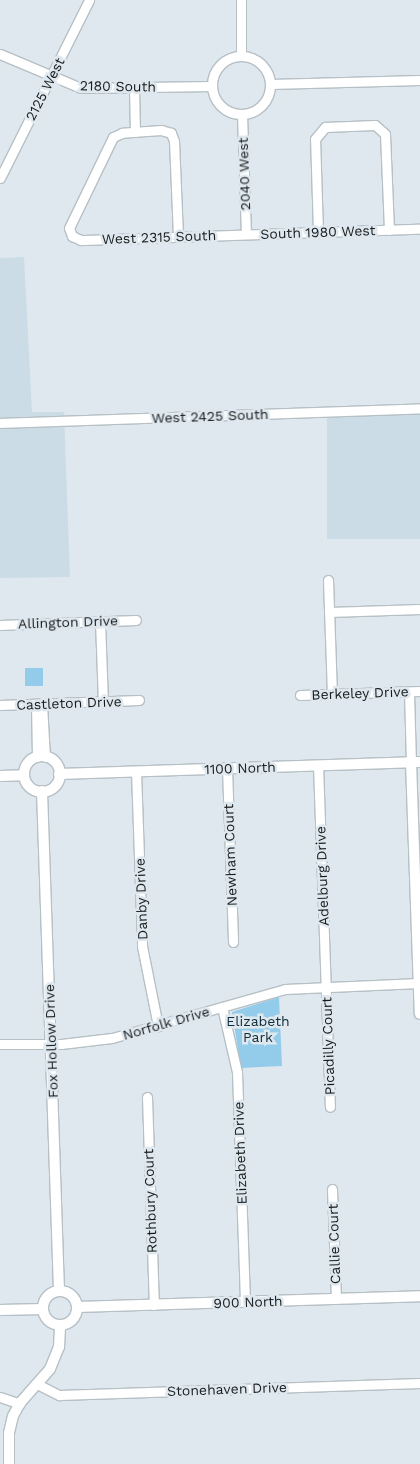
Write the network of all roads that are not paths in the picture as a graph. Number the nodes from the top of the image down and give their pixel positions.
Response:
1 (89, 0) edge
2 (241, 0) edge
3 (0, 54) edge
4 (241, 56) junction
5 (52, 76) junction
6 (420, 80) edge
7 (270, 84) junction
8 (212, 86) junction
9 (134, 88) junction
10 (242, 114) junction
11 (135, 132) junction
12 (0, 178) edge
13 (420, 229) edge
14 (389, 230) junction
15 (318, 232) junction
16 (246, 234) junction
17 (178, 236) junction
18 (420, 408) edge
19 (0, 423) edge
20 (328, 580) dead end
21 (420, 609) edge
22 (329, 612) junction
23 (136, 620) dead end
24 (100, 621) junction
25 (0, 625) edge
26 (420, 691) edge
27 (409, 692) junction
28 (332, 694) junction
29 (300, 695) dead end
30 (139, 700) dead end
31 (103, 702) junction
32 (39, 704) junction
33 (0, 705) edge
34 (41, 757) junction
35 (416, 762) edge
36 (318, 765) junction
37 (227, 768) junction
38 (136, 772) junction
39 (59, 774) junction
40 (24, 775) junction
41 (0, 776) edge
42 (42, 792) junction
43 (417, 855) edge
44 (233, 942) dead end
45 (419, 983) edge
46 (326, 986) junction
47 (222, 1006) junction
48 (420, 1014) edge
49 (158, 1026) junction
50 (0, 1044) edge
51 (51, 1044) junction
52 (147, 1097) dead end
53 (330, 1107) dead end
54 (332, 1189) dead end
55 (59, 1291) junction
56 (420, 1296) edge
57 (336, 1298) junction
58 (245, 1302) junction
59 (154, 1305) junction
60 (77, 1308) junction
61 (43, 1309) junction
62 (0, 1310) edge
63 (60, 1324) junction
64 (420, 1383) edge
65 (37, 1384) junction
66 (0, 1397) edge
67 (20, 1404) junction
68 (9, 1464) edge

1 - 5 street, 2125 West
2 - 4 street
3 - 5 street, 2180 South
4 - 7 street
4 - 8 street
5 - 9 street, 2180 South
5 - 12 street, 2125 West
6 - 7 street
7 - 10 street
8 - 9 street, 2180 South
8 - 10 street
9 - 11 street
10 - 16 street, 2040 West
11 - 17 street
11 - 17 street, West 2315 South
13 - 14 street, South 1980 West
14 - 15 street, South 1980 West
14 - 15 street, South 1980 West
15 - 16 street, South 1980 West
16 - 17 street, West 2315 South
18 - 19 street, West 2425 South
20 - 22 street
21 - 22 street
22 - 28 street
23 - 24 street, Allington Drive
24 - 25 street, Allington Drive
24 - 31 street
26 - 27 street, Berkeley Drive
27 - 28 street, Berkeley Drive
27 - 35 street
28 - 29 street, Berkeley Drive
30 - 31 street, Castleton Drive
31 - 32 street, Castleton Drive
32 - 33 street, Castleton Drive
32 - 34 street
34 - 39 street
34 - 40 street
35 - 36 street, 1100 North
35 - 43 street
36 - 37 street, 1100 North
36 - 46 street, Adelburg Drive
37 - 38 street, 1100 North
37 - 44 street, Newham Court
38 - 39 street, 1100 North
38 - 49 street, Danby Drive
39 - 42 street
40 - 41 street
40 - 42 street
42 - 51 street, Fox Hollow Drive
43 - 45 street
45 - 46 street, Norfolk Drive
45 - 48 street
46 - 47 street, Norfolk Drive
46 - 53 street, Picadilly Court
47 - 49 street, Norfolk Drive
47 - 58 street, Elizabeth Drive
49 - 51 street, Norfolk Drive
50 - 51 street, Norfolk Drive
51 - 55 street, Fox Hollow Drive
52 - 59 street, Rothbury Court
54 - 57 street, Callie Court
55 - 60 street
55 - 61 street
56 - 57 street, 900 North
57 - 58 street, 900 North
58 - 59 street, 900 North
59 - 60 street, 900 North
60 - 63 street
61 - 62 street
61 - 63 street
63 - 65 street
64 - 65 street, Stonehaven Drive
65 - 67 street
66 - 67 street
67 - 68 street

